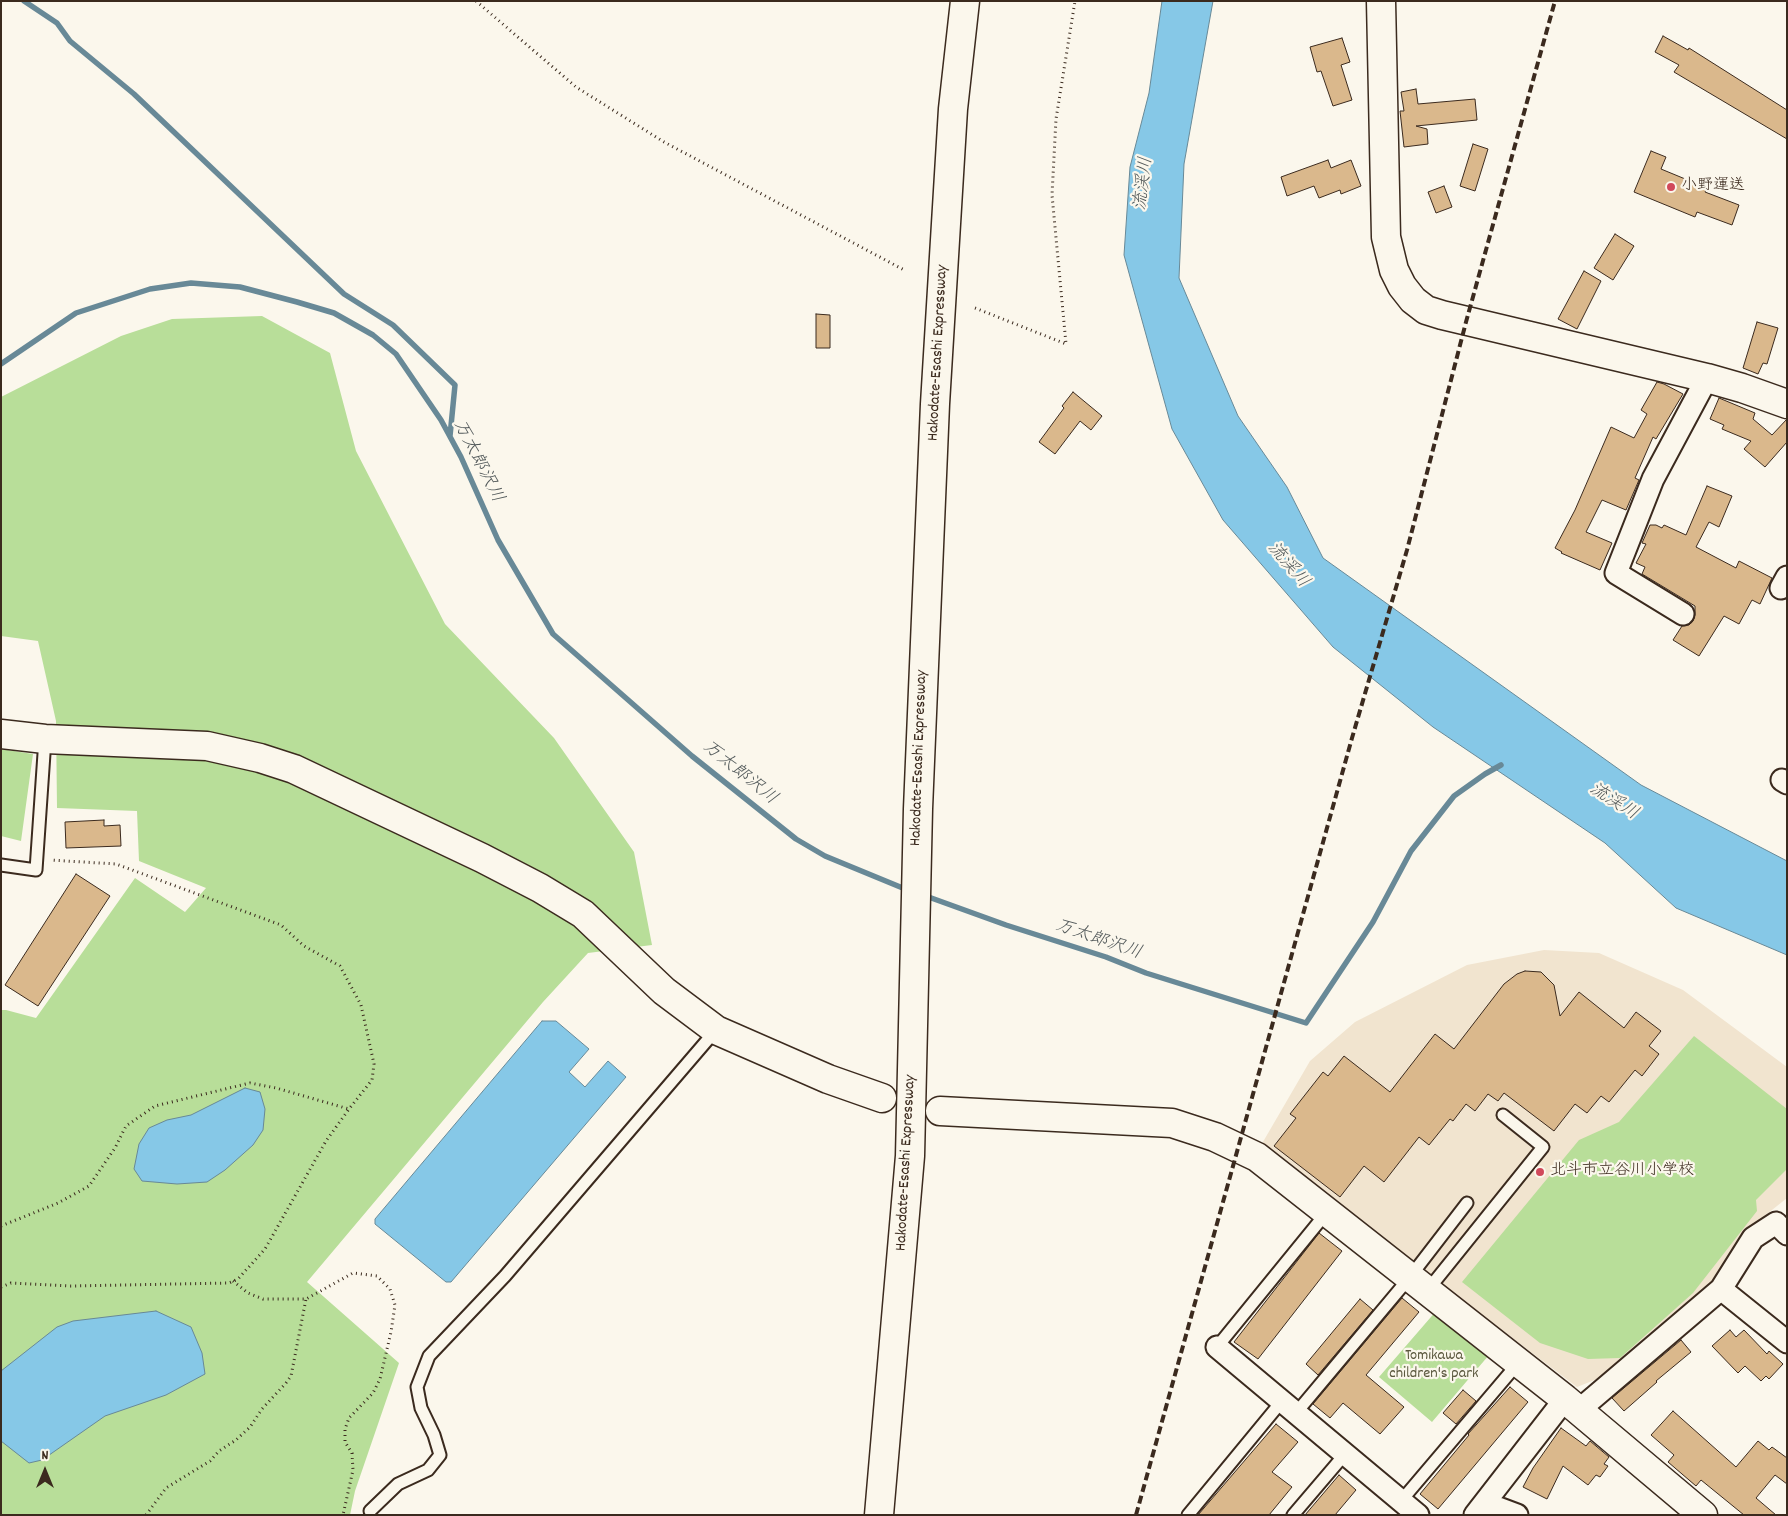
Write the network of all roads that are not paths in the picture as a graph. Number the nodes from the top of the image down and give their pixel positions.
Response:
1 (965, 1) edge
2 (1381, 1) edge
3 (1706, 378) junction
4 (1787, 404) edge
5 (1683, 614) dead end
6 (1, 734) edge
7 (45, 739) junction
8 (1, 865) edge
9 (716, 1030) junction
10 (882, 1098) dead end
11 (940, 1111) dead end
12 (1503, 1115) dead end
13 (1466, 1204) dead end
14 (906, 1212) junction
15 (1327, 1212) junction
16 (1787, 1234) edge
17 (1419, 1284) junction
18 (1721, 1289) junction
19 (1787, 1342) edge
20 (1217, 1347) joint
21 (1519, 1362) junction
22 (1572, 1404) junction
23 (1289, 1407) junction
24 (1345, 1454) junction
25 (1406, 1509) edge
26 (1480, 1509) edge
27 (370, 1512) dead end
28 (879, 1515) edge
29 (898, 1515) edge
30 (1188, 1515) edge
31 (1293, 1515) edge
32 (1517, 1515) edge
33 (1703, 1515) edge

1 - 14 main road, Hakodate-Esashi Expressway
2 - 3 main road
3 - 4 main road
3 - 5 street
6 - 7 main road
7 - 8 lane
7 - 9 main road
9 - 10 main road
9 - 27 lane
11 - 15 main road
12 - 17 lane
13 - 17 lane
14 - 28 main road, Hakodate-Esashi Expressway
14 - 29 main road
15 - 17 main road
15 - 20 lane
16 - 18 street
17 - 21 main road
17 - 23 lane
18 - 19 street
18 - 22 street
20 - 23 street
21 - 22 main road
21 - 25 lane
22 - 26 street
22 - 33 main road
23 - 24 street
23 - 30 lane
24 - 25 street
24 - 31 lane
26 - 32 street

